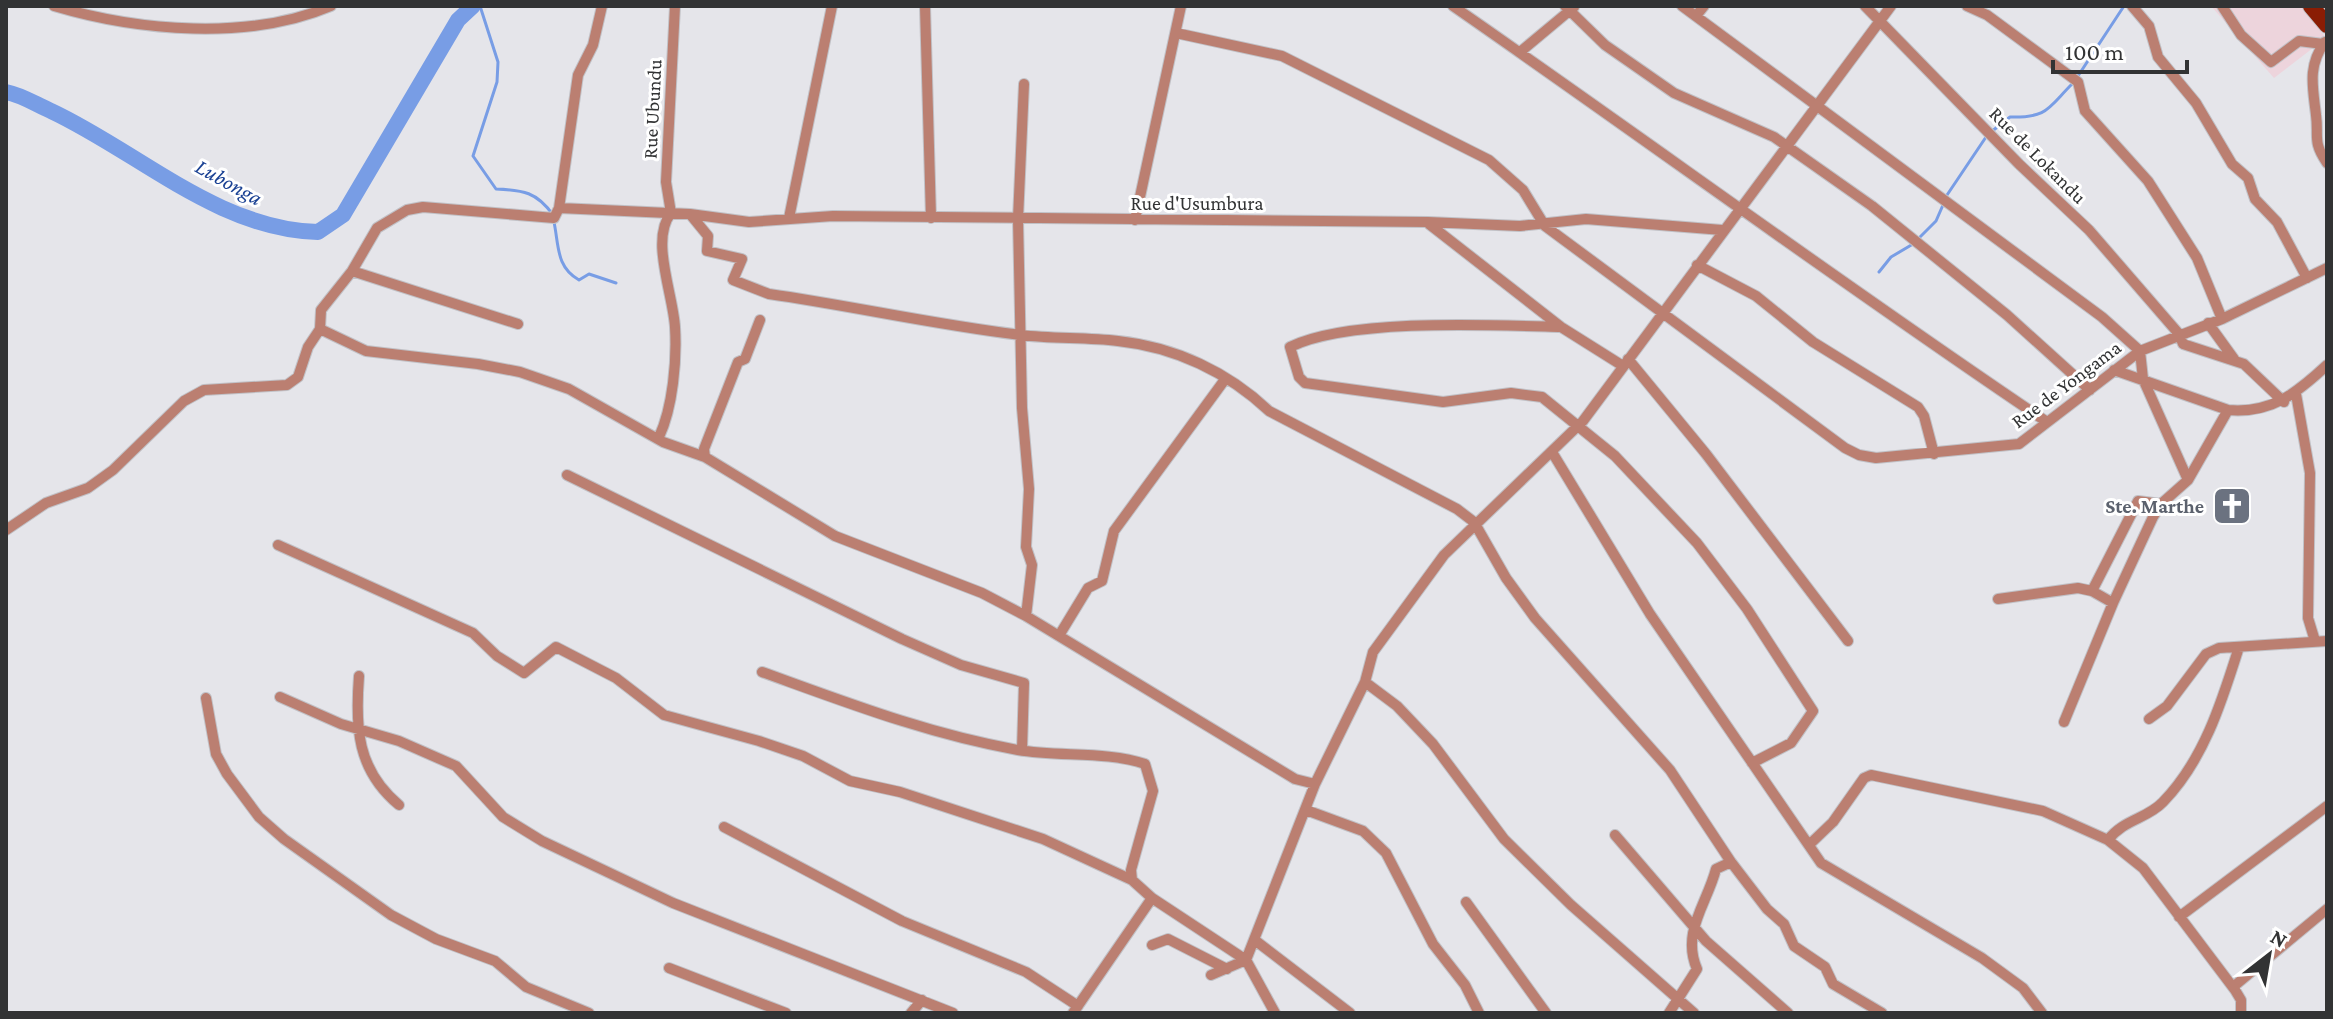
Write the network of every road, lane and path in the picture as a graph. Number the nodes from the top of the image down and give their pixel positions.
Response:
1 (54, 6) edge
2 (331, 6) edge
3 (602, 6) edge
4 (675, 6) edge
5 (832, 6) edge
6 (925, 6) edge
7 (1181, 6) edge
8 (1453, 6) edge
9 (1682, 6) edge
10 (1704, 6) edge
11 (1865, 6) edge
12 (1891, 6) edge
13 (1967, 6) edge
14 (2132, 6) edge
15 (2222, 6) edge
16 (2311, 6) edge
17 (1570, 7) edge
18 (1696, 16) junction
19 (1881, 20) junction
20 (2327, 25) edge
21 (1176, 33) junction
22 (2325, 43) edge
23 (1520, 52) junction
24 (1024, 84) dead end
25 (1817, 107) junction
26 (1786, 149) junction
27 (2327, 163) edge
28 (559, 208) junction
29 (1738, 210) junction
30 (671, 213) junction
31 (690, 214) junction
32 (789, 218) junction
33 (931, 218) junction
34 (1018, 219) junction
35 (1135, 220) junction
36 (1428, 222) junction
37 (1545, 226) junction
38 (1722, 230) junction
39 (1697, 265) junction
40 (2327, 268) edge
41 (352, 271) junction
42 (2307, 278) junction
43 (1664, 314) junction
44 (2222, 319) junction
45 (760, 320) dead end
46 (2208, 323) junction
47 (518, 324) dead end
48 (1561, 327) junction
49 (320, 329) junction
50 (2179, 334) junction
51 (1022, 336) junction
52 (2140, 351) junction
53 (2234, 359) junction
54 (1626, 363) junction
55 (2327, 365) edge
56 (2114, 370) junction
57 (1226, 378) junction
58 (2143, 379) junction
59 (2090, 390) junction
60 (2296, 394) junction
61 (2284, 402) junction
62 (2228, 410) junction
63 (2047, 422) junction
64 (1576, 428) junction
65 (659, 437) junction
66 (1552, 452) junction
67 (1934, 454) junction
68 (705, 457) junction
69 (567, 475) dead end
70 (2188, 480) junction
71 (2161, 504) junction
72 (1474, 522) junction
73 (6, 530) edge
74 (278, 545) dead end
75 (2092, 591) junction
76 (1998, 599) dead end
77 (2113, 603) junction
78 (1026, 616) junction
79 (1060, 634) junction
80 (1848, 641) dead end
81 (2321, 641) edge
82 (2239, 647) junction
83 (762, 672) dead end
84 (359, 676) dead end
85 (1365, 682) junction
86 (280, 697) dead end
87 (206, 698) dead end
88 (2149, 719) dead end
89 (2064, 722) dead end
90 (361, 730) junction
91 (1022, 750) junction
92 (1752, 763) junction
93 (1315, 784) junction
94 (399, 805) dead end
95 (2327, 806) edge
96 (1306, 810) junction
97 (724, 827) dead end
98 (1615, 835) dead end
99 (2108, 840) junction
100 (1811, 843) junction
101 (1731, 862) junction
102 (1132, 880) junction
103 (1152, 898) junction
104 (1466, 902) dead end
105 (2327, 909) edge
106 (2179, 917) junction
107 (1692, 926) junction
108 (1256, 941) junction
109 (1152, 945) dead end
110 (1246, 960) junction
111 (669, 968) dead end
112 (1228, 969) junction
113 (1211, 975) dead end
114 (2233, 987) junction
115 (1678, 999) junction
116 (922, 1000) junction
117 (1075, 1010) edge
118 (589, 1013) edge
119 (786, 1013) edge
120 (911, 1013) edge
121 (953, 1013) edge
122 (1275, 1013) edge
123 (1350, 1013) edge
124 (1479, 1013) edge
125 (1546, 1013) edge
126 (1669, 1013) edge
127 (1694, 1013) edge
128 (1788, 1013) edge
129 (1882, 1013) edge
130 (2042, 1013) edge
131 (2241, 1013) edge

1 - 2 street
3 - 28 street
4 - 30 street, Rue Ubundu
5 - 32 street
6 - 33 street
7 - 21 street
8 - 23 street
9 - 18 street
10 - 18 street
11 - 19 street, Rue de Lokandu
12 - 19 street
13 - 44 street
14 - 42 street
15 - 22 street
16 - 20 main road
17 - 23 street
17 - 26 street
18 - 25 street
19 - 25 street
19 - 50 street, Rue de Lokandu
21 - 35 street
21 - 37 street
22 - 27 street
23 - 29 street
24 - 34 street
25 - 26 street
25 - 52 street
26 - 29 street
26 - 59 street
28 - 30 street, Rue d'Usumbura
28 - 41 street, Rue d'Usumbura
29 - 38 street
29 - 63 street
30 - 31 street, Rue d'Usumbura
30 - 65 street, Rue Ubundu
31 - 32 street, Rue d'Usumbura
31 - 51 street
32 - 33 street, Rue d'Usumbura
33 - 34 street, Rue d'Usumbura
34 - 35 street, Rue d'Usumbura
34 - 51 street
35 - 36 street, Rue d'Usumbura
36 - 37 street, Rue d'Usumbura
36 - 48 street
37 - 38 street, Rue d'Usumbura
37 - 43 street, Rue de Yongama
38 - 39 street
39 - 43 street
39 - 67 street
40 - 42 street, Rue de Yongama
41 - 47 street
41 - 49 street
42 - 44 street, Rue de Yongama
43 - 54 street
43 - 67 street, Rue de Yongama
44 - 46 street, Rue de Yongama
45 - 68 street
46 - 50 street, Rue de Yongama
46 - 53 street
48 - 54 street
48 - 64 street
49 - 65 street
49 - 73 street
50 - 52 street, Rue de Yongama
50 - 53 street, Rue de Lokandu
51 - 57 street
51 - 78 street
52 - 56 street, Rue de Yongama
52 - 58 street
53 - 61 street
54 - 64 street
54 - 80 street
55 - 60 street
56 - 58 street
56 - 59 street, Rue de Yongama
57 - 72 street
57 - 79 street
58 - 62 street
58 - 70 street
59 - 63 street, Rue de Yongama
60 - 61 street
60 - 81 street
61 - 62 street
62 - 70 street
63 - 67 street, Rue de Yongama
64 - 66 street
64 - 92 street
65 - 68 street
66 - 72 street
66 - 92 street
68 - 78 street
69 - 91 street
70 - 71 street
71 - 75 street
71 - 77 street
72 - 85 street
72 - 101 street
74 - 102 street
75 - 76 street
75 - 77 street
77 - 89 street
78 - 79 street
79 - 93 street
81 - 82 street
82 - 88 street
82 - 99 street
83 - 91 street
84 - 90 street
85 - 93 street
85 - 115 street
86 - 90 street
87 - 118 street
90 - 94 street
90 - 116 street
91 - 102 street
92 - 100 street
93 - 96 street
95 - 106 street
96 - 108 street
96 - 124 street
97 - 117 street
98 - 107 street
99 - 100 street
99 - 106 street
100 - 130 street
101 - 107 street
101 - 129 street
102 - 103 street
103 - 110 street
103 - 117 street
104 - 125 street
105 - 114 street
106 - 114 street
107 - 115 street
107 - 128 street
108 - 110 street
108 - 123 street
109 - 112 street
110 - 112 street
110 - 122 street
111 - 119 street
112 - 113 street
114 - 131 street
115 - 126 street
115 - 127 street
116 - 120 street
116 - 121 street

